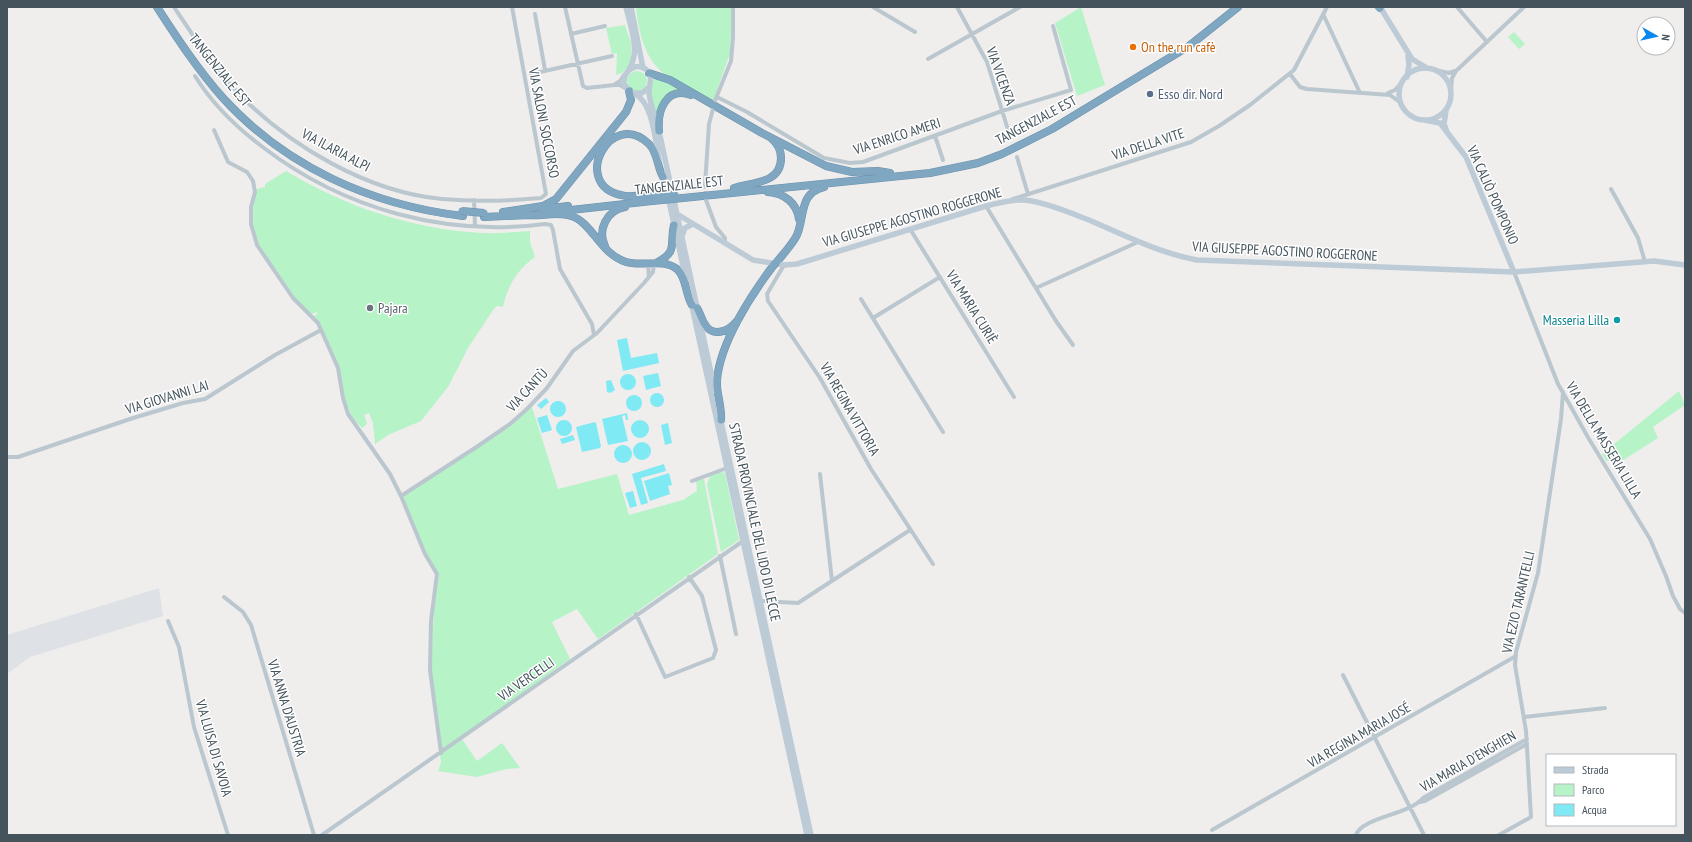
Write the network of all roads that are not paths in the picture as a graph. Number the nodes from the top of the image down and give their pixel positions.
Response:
1 (157, 7) edge
2 (162, 7) edge
3 (174, 7) edge
4 (512, 7) edge
5 (565, 7) edge
6 (625, 7) edge
7 (632, 7) edge
8 (733, 7) edge
9 (873, 7) edge
10 (956, 7) edge
11 (1020, 7) edge
12 (1231, 7) edge
13 (1238, 7) edge
14 (1327, 7) edge
15 (1380, 7) edge
16 (1457, 7) edge
17 (1524, 7) edge
18 (535, 14) dead end
19 (1323, 14) junction
20 (605, 26) dead end
21 (1053, 26) dead end
22 (915, 32) dead end
23 (571, 34) junction
24 (972, 34) junction
25 (1487, 42) junction
26 (1405, 48) junction
27 (612, 56) dead end
28 (928, 59) dead end
29 (577, 62) junction
30 (643, 68) junction
31 (1427, 68) junction
32 (629, 69) junction
33 (546, 70) junction
34 (1435, 70) junction
35 (1456, 71) junction
36 (531, 74) dead end
37 (649, 74) junction
38 (1290, 74) junction
39 (624, 75) junction
40 (195, 76) dead end
41 (1405, 79) junction
42 (614, 85) junction
43 (649, 87) junction
44 (629, 91) junction
45 (1451, 91) junction
46 (1360, 92) junction
47 (1384, 94) junction
48 (717, 97) junction
49 (711, 103) junction
50 (1401, 103) junction
51 (713, 109) dead end
52 (1446, 109) junction
53 (1002, 111) junction
54 (1424, 120) junction
55 (1446, 129) junction
56 (214, 130) dead end
57 (659, 131) junction
58 (762, 132) junction
59 (1009, 133) dead end
60 (935, 136) junction
61 (1017, 157) dead end
62 (943, 160) dead end
63 (890, 173) junction
64 (664, 177) junction
65 (851, 181) junction
66 (705, 185) tunnel mouth
67 (1611, 189) dead end
68 (734, 190) junction
69 (1028, 194) junction
70 (651, 199) junction
71 (474, 200) junction
72 (706, 200) tunnel mouth
73 (1006, 201) junction
74 (986, 206) junction
75 (504, 212) junction
76 (462, 214) junction
77 (674, 214) junction
78 (484, 215) junction
79 (525, 215) junction
80 (693, 224) junction
81 (674, 225) junction
82 (475, 226) junction
83 (799, 228) junction
84 (910, 229) junction
85 (682, 237) junction
86 (1138, 242) junction
87 (726, 243) junction
88 (615, 257) junction
89 (1645, 262) junction
90 (651, 264) junction
91 (784, 265) junction
92 (1685, 266) edge
93 (1514, 272) junction
94 (940, 277) junction
95 (1036, 288) junction
96 (861, 299) dead end
97 (694, 307) junction
98 (741, 315) junction
99 (873, 318) junction
100 (592, 324) junction
101 (605, 324) junction
102 (321, 330) junction
103 (594, 335) junction
104 (1073, 345) dead end
105 (1562, 392) junction
106 (1014, 397) dead end
107 (721, 420) junction
108 (943, 432) dead end
109 (7, 457) edge
110 (727, 468) junction
111 (820, 474) dead end
112 (692, 481) dead end
113 (401, 496) junction
114 (910, 530) junction
115 (743, 541) junction
116 (720, 556) junction
117 (933, 564) dead end
118 (689, 578) junction
119 (832, 581) junction
120 (224, 597) dead end
121 (760, 601) junction
122 (1685, 613) edge
123 (636, 614) junction
124 (168, 621) dead end
125 (736, 634) dead end
126 (1516, 656) junction
127 (1343, 675) dead end
128 (1605, 708) dead end
129 (1524, 717) junction
130 (1375, 738) junction
131 (1527, 739) junction
132 (1527, 744) junction
133 (441, 753) junction
134 (1420, 802) junction
135 (1411, 808) junction
136 (1212, 830) dead end
137 (228, 835) edge
138 (314, 835) edge
139 (322, 835) edge
140 (807, 835) edge
141 (811, 835) edge
142 (1356, 835) edge
143 (1424, 835) edge
144 (1499, 835) edge

1 - 76 highway, TANGENZIALE EST
2 - 76 highway, TANGENZIALE EST
3 - 71 street, VIA ILARIA ALPI
4 - 71 street, VIA SALONI SOCCORSO
5 - 23 street
6 - 32 main road
7 - 30 main road
8 - 48 street
9 - 22 street
10 - 24 street, VIA VICENZA
11 - 24 street
12 - 63 highway, TANGENZIALE EST
13 - 65 highway, TANGENZIALE EST
14 - 19 street, VIA DELLA VITE
15 - 26 main road
16 - 25 street
17 - 25 street
18 - 33 street
19 - 38 street, VIA DELLA VITE
19 - 46 street
20 - 23 street
21 - 53 street, VIA ENRICO AMERI
23 - 29 street
24 - 28 street
24 - 53 street, VIA VICENZA
25 - 35 street
26 - 31 main road
26 - 41 main road
27 - 29 street
29 - 33 street
29 - 42 street
30 - 32 main road
30 - 37 main road
31 - 34 main road
31 - 41 main road
32 - 39 main road
33 - 36 street
34 - 35 street
34 - 45 main road
35 - 45 street
37 - 43 main road
37 - 49 highway
38 - 46 street
38 - 69 street, VIA DELLA VITE
39 - 42 street
39 - 44 main road
40 - 82 street
41 - 47 street
41 - 50 main road
42 - 44 street
43 - 44 main road
43 - 57 main road
44 - 64 main road
44 - 75 highway
45 - 52 main road
46 - 47 street
47 - 50 street
48 - 49 street
48 - 60 street, VIA ENRICO AMERI
49 - 57 highway
49 - 58 highway
50 - 54 main road, VIA CALIÒ POMPONIO
51 - 66 street
52 - 54 main road
52 - 55 main road
53 - 59 street, VIA VICENZA
53 - 60 street, VIA ENRICO AMERI
54 - 55 main road, VIA CALIÒ POMPONIO
55 - 93 main road, VIA CALIÒ POMPONIO
56 - 102 street
57 - 77 main road
58 - 63 highway
58 - 68 highway
60 - 62 street
61 - 69 street
63 - 68 highway, TANGENZIALE EST
64 - 70 highway
64 - 77 main road
65 - 68 highway, TANGENZIALE EST
65 - 83 highway
67 - 89 street
68 - 70 highway, TANGENZIALE EST, bridge
68 - 83 highway
69 - 73 street, VIA DELLA VITE
70 - 75 highway, TANGENZIALE EST
70 - 79 highway, TANGENZIALE EST
70 - 88 highway
71 - 82 street
72 - 87 street
73 - 74 main road, VIA GIUSEPPE AGOSTINO ROGGERONE
73 - 86 main road, VIA GIUSEPPE AGOSTINO ROGGERONE
74 - 84 main road, VIA GIUSEPPE AGOSTINO ROGGERONE
74 - 95 street
75 - 78 highway, TANGENZIALE EST
76 - 78 highway, TANGENZIALE EST
77 - 80 main road, VIA GIUSEPPE AGOSTINO ROGGERONE
77 - 81 main road, STRADA PROVINCIALE DEL LIDO DI LECCE
77 - 85 main road, STRADA PROVINCIALE DEL LIDO DI LECCE
78 - 79 highway, TANGENZIALE EST
79 - 88 highway
80 - 85 main road
80 - 87 main road, VIA GIUSEPPE AGOSTINO ROGGERONE
81 - 90 highway
81 - 97 main road, STRADA PROVINCIALE DEL LIDO DI LECCE
82 - 100 street
83 - 98 highway
84 - 91 main road, VIA GIUSEPPE AGOSTINO ROGGERONE
84 - 94 street, VIA MARIA CURIÈ
85 - 97 main road, STRADA PROVINCIALE DEL LIDO DI LECCE
86 - 93 main road, VIA GIUSEPPE AGOSTINO ROGGERONE
86 - 95 street
87 - 91 main road, VIA GIUSEPPE AGOSTINO ROGGERONE
88 - 90 highway
89 - 92 main road, VIA GIUSEPPE AGOSTINO ROGGERONE
89 - 93 main road, VIA GIUSEPPE AGOSTINO ROGGERONE
90 - 97 highway
90 - 101 street, VIA CANTÙ
91 - 114 street, VIA REGINA VITTORIA
93 - 105 street, VIA DELLA MASSERIA LILLA
94 - 99 street
94 - 106 street, VIA MARIA CURIÈ
95 - 104 street
96 - 99 street
97 - 98 highway
97 - 107 main road, STRADA PROVINCIALE DEL LIDO DI LECCE
97 - 110 main road, STRADA PROVINCIALE DEL LIDO DI LECCE
98 - 107 highway
99 - 108 street
100 - 101 street
100 - 103 street
101 - 103 street, VIA CANTÙ
102 - 109 street, VIA GIOVANNI LAI
102 - 113 street
103 - 113 street, VIA CANTÙ
105 - 122 street, VIA DELLA MASSERIA LILLA
105 - 126 street, VIA EZIO TARANTELLI
107 - 121 main road, STRADA PROVINCIALE DEL LIDO DI LECCE
110 - 112 street
110 - 115 main road, STRADA PROVINCIALE DEL LIDO DI LECCE
111 - 119 street
113 - 133 street
114 - 117 street, VIA REGINA VITTORIA
114 - 119 street
115 - 116 street, VIA VERCELLI
115 - 140 main road, STRADA PROVINCIALE DEL LIDO DI LECCE
116 - 118 street, VIA VERCELLI
116 - 125 street
118 - 123 street, VIA VERCELLI
118 - 123 street
119 - 121 street
120 - 138 street, VIA ANNA D'AUSTRIA
121 - 141 main road, STRADA PROVINCIALE DEL LIDO DI LECCE
123 - 133 street, VIA VERCELLI
124 - 137 street, VIA LUISA DI SAVOIA
126 - 129 street, VIA EZIO TARANTELLI
126 - 130 street, VIA REGINA MARIA JOSÉ
127 - 130 street
128 - 129 street
129 - 131 street, VIA EZIO TARANTELLI
130 - 135 street
130 - 136 street, VIA REGINA MARIA JOSÉ
131 - 132 street, VIA EZIO TARANTELLI
131 - 134 street, VIA MARIA D'ENGHIEN
132 - 134 street, VIA MARIA D'ENGHIEN
132 - 144 street, VIA EZIO TARANTELLI
133 - 139 street, VIA VERCELLI
134 - 135 street, VIA MARIA D'ENGHIEN
135 - 142 street, VIA MARIA D'ENGHIEN
135 - 143 street

